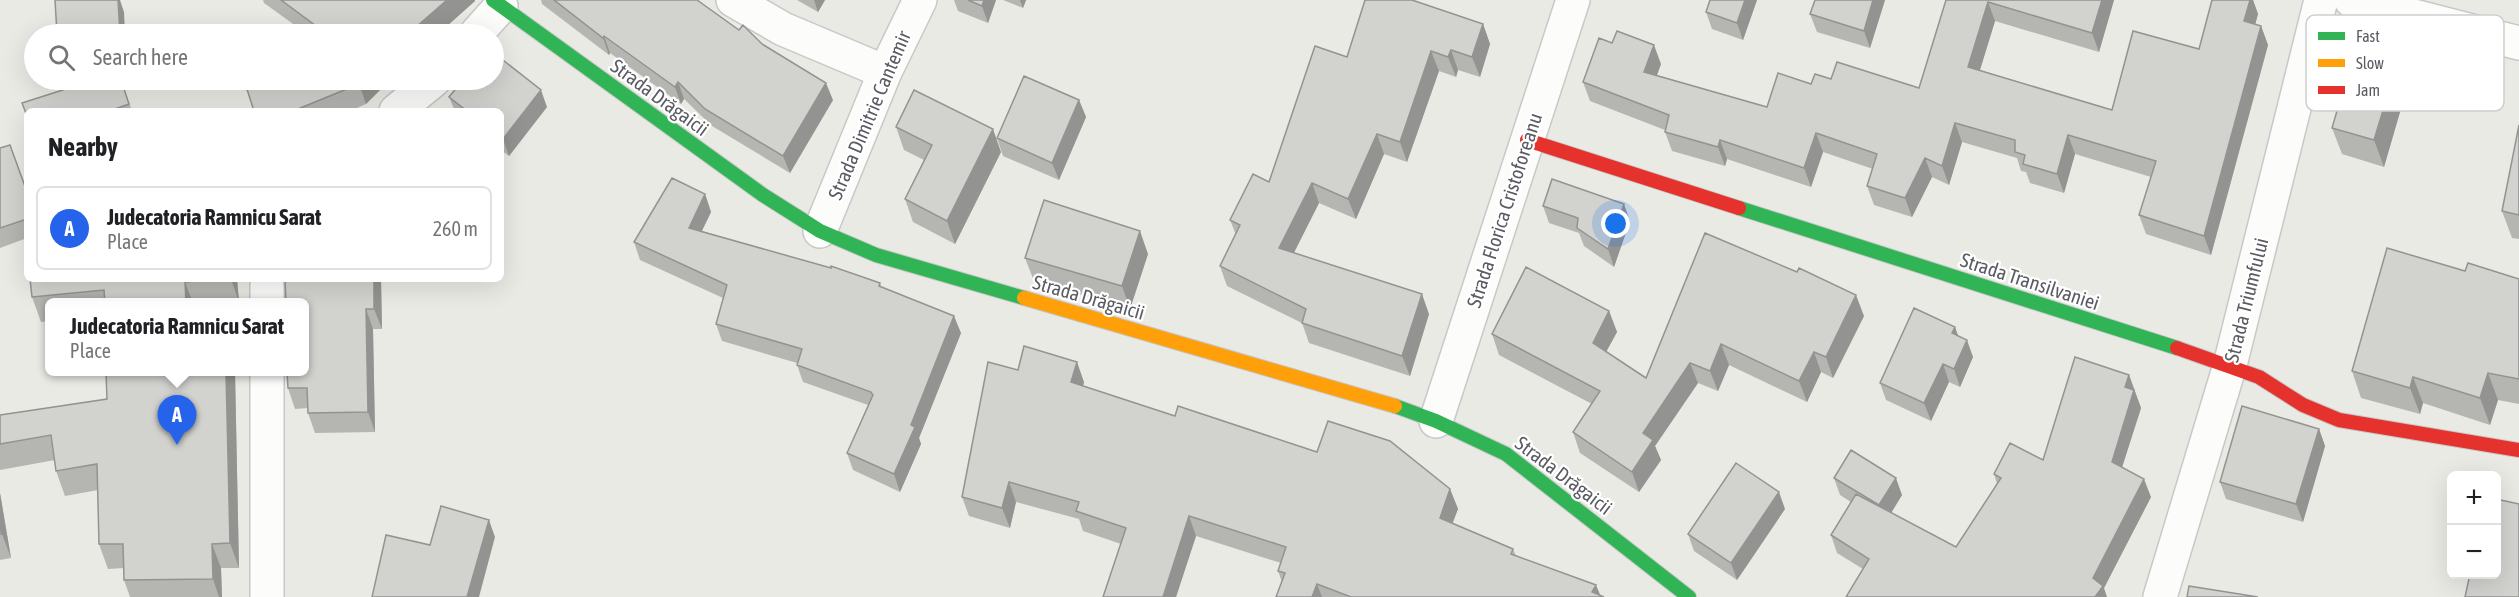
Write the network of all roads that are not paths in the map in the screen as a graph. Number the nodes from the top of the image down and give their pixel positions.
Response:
1 (733, 0) edge
2 (920, 0) edge
3 (1574, 0) edge
4 (2321, 0) edge
5 (2351, 0) edge
6 (497, 3) edge
7 (2317, 15) edge
8 (2410, 15) edge
9 (483, 24) edge
10 (2504, 39) edge
11 (2519, 43) edge
12 (2306, 60) edge
13 (885, 72) junction
14 (422, 90) edge
15 (400, 108) edge
16 (1527, 140) junction
17 (820, 231) junction
18 (2230, 365) junction
19 (267, 376) edge
20 (1436, 421) junction
21 (2519, 450) edge
22 (267, 597) edge
23 (1689, 597) edge
24 (2160, 597) edge

1 - 13 street
2 - 13 street, Strada Dimitrie Cantemir
3 - 16 street, Strada Florica Cristoforeanu
4 - 7 street, Strada Triumfului
5 - 8 street
6 - 9 street
6 - 17 street, Strada Drăgaicii
10 - 11 street
12 - 18 street, Strada Triumfului
13 - 17 street, Strada Dimitrie Cantemir
14 - 15 street
16 - 18 street, Strada Transilvaniei
16 - 20 street, Strada Florica Cristoforeanu
17 - 20 street, Strada Drăgaicii
18 - 21 street, Strada Transilvaniei
18 - 24 street, Strada Triumfului
19 - 22 street
20 - 23 street, Strada Drăgaicii

